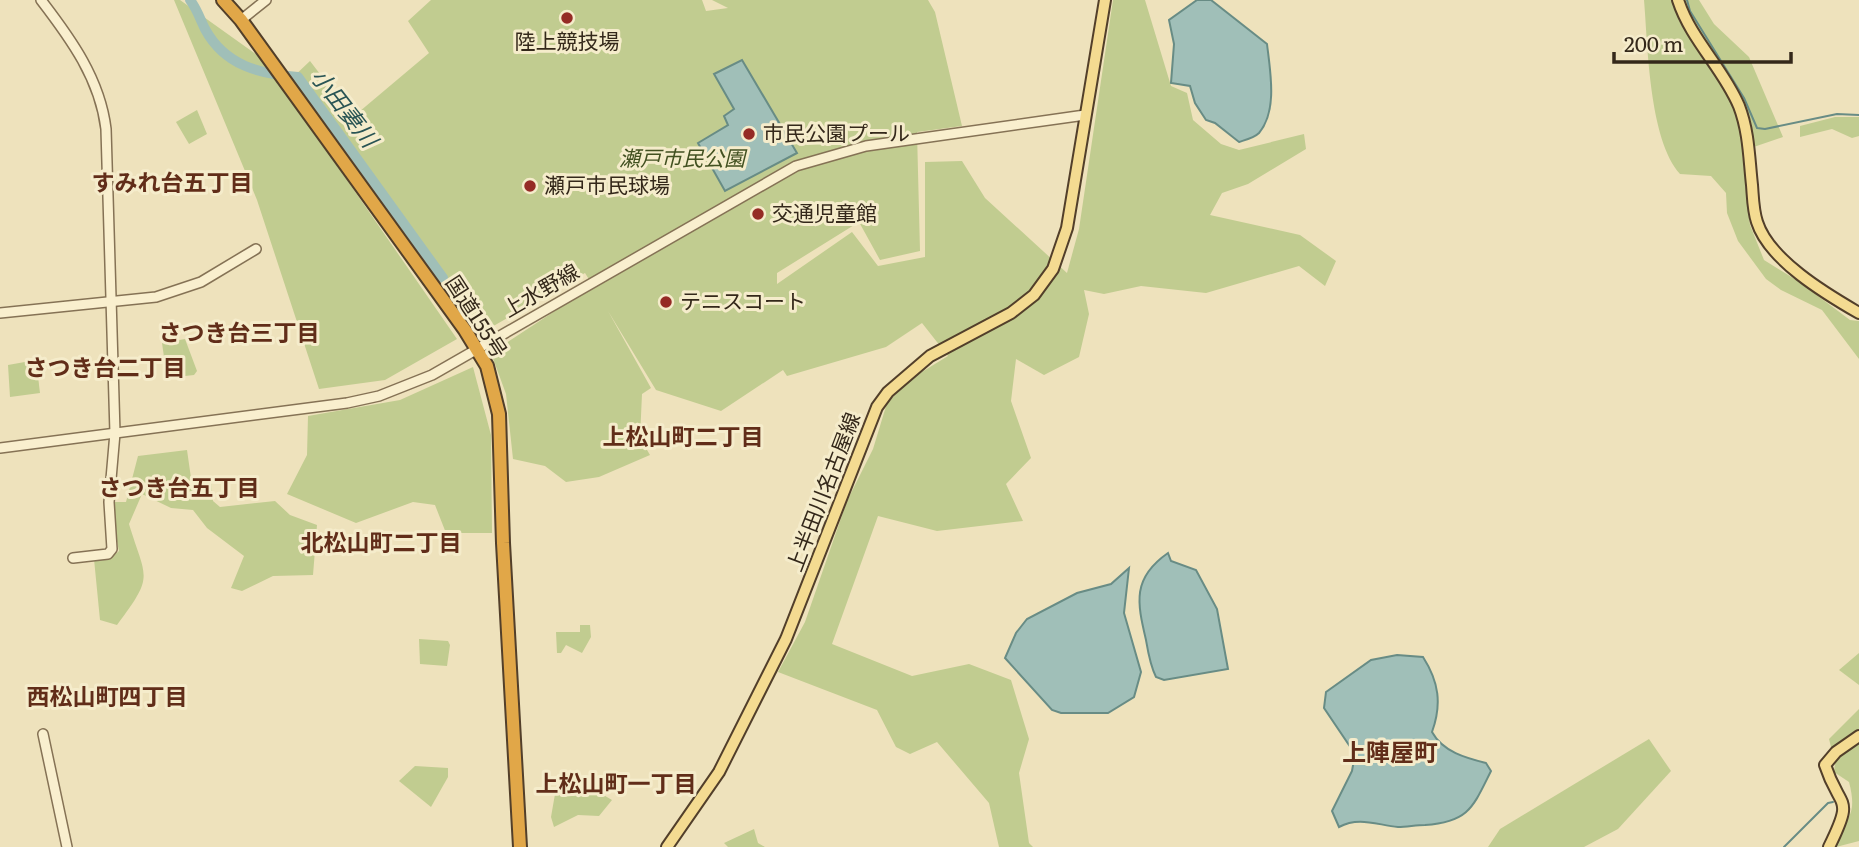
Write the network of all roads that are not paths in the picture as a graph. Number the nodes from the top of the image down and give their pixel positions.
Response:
1 (41, 0) edge
2 (223, 0) edge
3 (265, 0) edge
4 (1105, 0) edge
5 (1678, 0) edge
6 (241, 20) junction
7 (1085, 116) junction
8 (256, 248) dead end
9 (111, 304) junction
10 (0, 313) edge
11 (1859, 313) edge
12 (476, 349) junction
13 (115, 433) junction
14 (0, 448) edge
15 (73, 558) dead end
16 (43, 734) dead end
17 (1859, 736) edge
18 (67, 847) edge
19 (520, 847) edge
20 (667, 847) edge
21 (1829, 847) edge

1 - 9 street
2 - 6 highway, 国道155号
3 - 6 street
4 - 7 main road, 上半田川名古屋線
5 - 11 main road
6 - 12 highway, 国道155号
7 - 12 street, 上水野線
7 - 20 main road, 上半田川名古屋線
8 - 9 street
9 - 10 street
9 - 13 street
12 - 13 street, 上水野線
12 - 19 highway, 国道155号
13 - 14 street, 上水野線
13 - 15 street
16 - 18 street
17 - 21 main road

